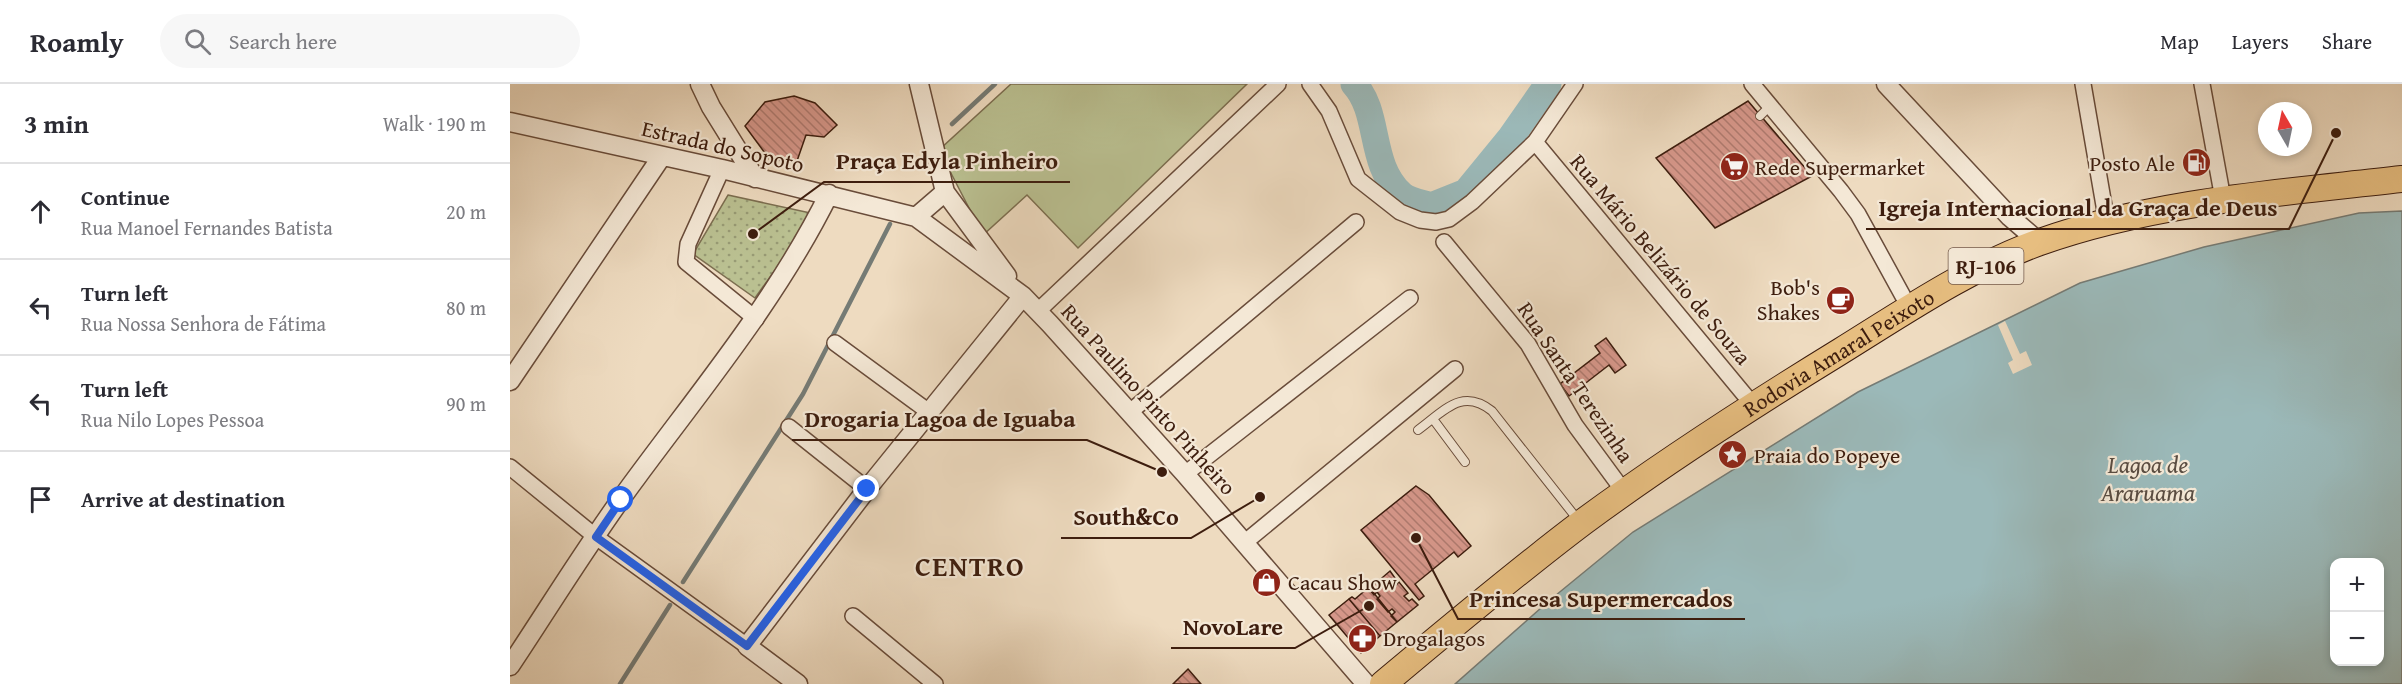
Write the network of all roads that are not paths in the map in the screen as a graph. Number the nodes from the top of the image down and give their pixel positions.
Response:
1 (700, 84) edge
2 (919, 84) edge
3 (1278, 84) edge
4 (1310, 84) edge
5 (1575, 84) edge
6 (1752, 84) edge
7 (1886, 84) edge
8 (2083, 84) edge
9 (2202, 84) edge
10 (510, 122) edge
11 (1535, 142) junction
12 (662, 156) junction
13 (722, 169) junction
14 (755, 178) junction
15 (2402, 179) edge
16 (945, 192) junction
17 (829, 194) junction
18 (2223, 200) junction
19 (916, 217) junction
20 (1356, 222) dead end
21 (2107, 223) junction
22 (1444, 242) dead end
23 (982, 244) junction
24 (2028, 248) junction
25 (966, 254) junction
26 (1023, 296) junction
27 (1410, 298) dead end
28 (1910, 309) junction
29 (1038, 311) junction
30 (756, 319) junction
31 (835, 343) dead end
32 (1455, 369) dead end
33 (510, 381) edge
34 (1753, 405) junction
35 (929, 412) junction
36 (1130, 412) junction
37 (1433, 419) junction
38 (789, 427) dead end
39 (1418, 430) dead end
40 (1465, 462) dead end
41 (510, 467) edge
42 (1185, 474) junction
43 (867, 489) junction
44 (1624, 493) junction
45 (1581, 524) junction
46 (596, 537) junction
47 (1244, 543) junction
48 (853, 616) dead end
49 (747, 646) junction
50 (510, 666) edge
51 (798, 684) edge
52 (935, 684) edge
53 (1366, 684) edge
54 (1383, 684) edge

1 - 14 street
2 - 16 street
3 - 29 street
4 - 11 street
5 - 11 street
6 - 28 street
7 - 24 street
8 - 21 street
9 - 18 street
10 - 12 street, Estrada do Sopoto
11 - 34 street, Rua Mário Belizário de Souza
12 - 13 street, Estrada do Sopoto
12 - 33 street
13 - 14 street, Estrada do Sopoto
13 - 30 street
14 - 17 street, Estrada do Sopoto
15 - 18 highway, Rodovia Amaral Peixoto / RJ-106
16 - 19 street
16 - 23 street
17 - 19 street, Estrada do Sopoto
17 - 30 street
18 - 21 highway, Rodovia Amaral Peixoto / RJ-106
19 - 25 street, Estrada do Sopoto
20 - 36 street
21 - 24 highway, Rodovia Amaral Peixoto / RJ-106
22 - 44 street, Rua Santa Terezinha
23 - 25 street
23 - 26 street
24 - 28 highway, Rodovia Amaral Peixoto / RJ-106
25 - 26 street, Estrada do Sopoto
26 - 29 street, Estrada do Sopoto
26 - 35 street
27 - 42 street
28 - 34 highway, Rodovia Amaral Peixoto / RJ-106
29 - 36 street, Rua Paulino Pinto Pinheiro
30 - 46 street
31 - 35 street
32 - 47 street
34 - 44 highway, Rodovia Amaral Peixoto / RJ-106
35 - 43 street
36 - 42 street, Rua Paulino Pinto Pinheiro
37 - 39 lane
37 - 40 lane
37 - 45 lane
38 - 43 street
41 - 46 street
42 - 47 street, Rua Paulino Pinto Pinheiro
43 - 49 street
44 - 45 highway, Rodovia Amaral Peixoto / RJ-106
45 - 54 highway, Rodovia Amaral Peixoto / RJ-106
46 - 49 street
46 - 50 street
47 - 53 street, Rua Paulino Pinto Pinheiro
48 - 52 street
49 - 51 street

